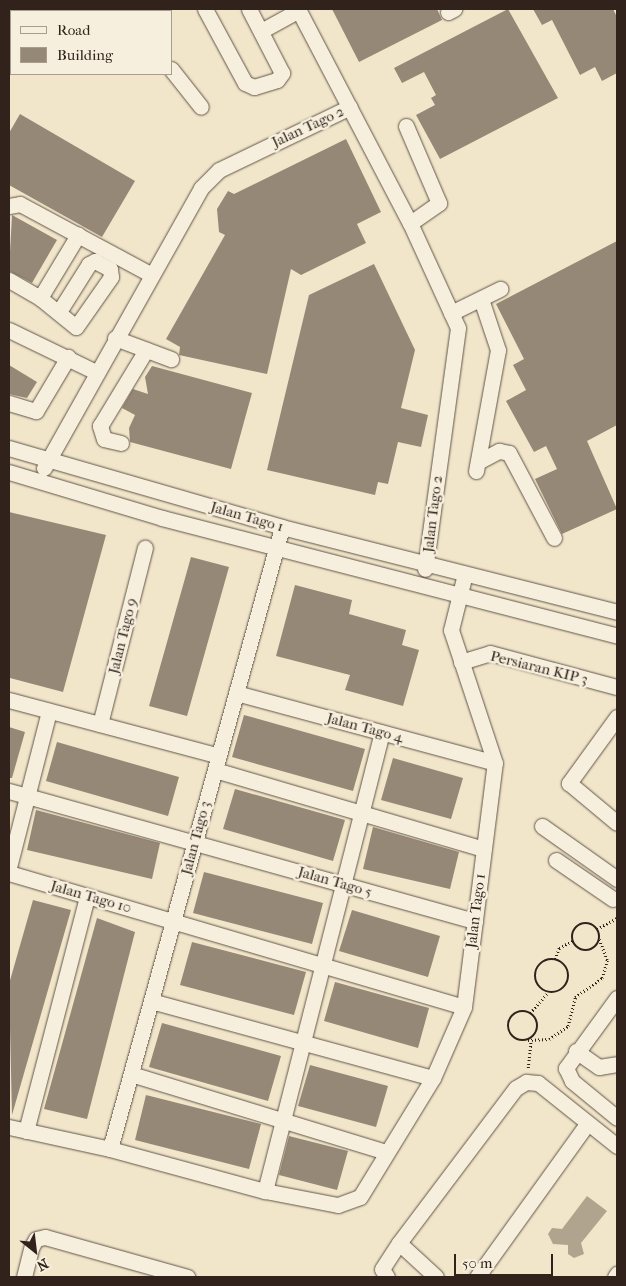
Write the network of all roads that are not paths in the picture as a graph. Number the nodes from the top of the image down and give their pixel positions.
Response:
1 (205, 9) edge
2 (249, 9) edge
3 (298, 9) edge
4 (261, 31) junction
5 (172, 70) edge
6 (201, 107) dead end
7 (350, 107) junction
8 (406, 126) dead end
9 (9, 206) edge
10 (410, 223) junction
11 (78, 235) junction
12 (150, 274) junction
13 (9, 280) edge
14 (500, 289) dead end
15 (40, 298) junction
16 (481, 298) junction
17 (60, 310) dead end
18 (451, 313) junction
19 (9, 330) edge
20 (115, 338) junction
21 (146, 350) junction
22 (68, 357) junction
23 (171, 359) dead end
24 (96, 372) junction
25 (9, 403) edge
26 (121, 443) dead end
27 (9, 448) edge
28 (48, 460) junction
29 (9, 472) edge
30 (38, 480) junction
31 (282, 527) junction
32 (554, 538) dead end
33 (145, 548) dead end
34 (276, 548) junction
35 (427, 561) junction
36 (465, 574) junction
37 (422, 582) junction
38 (459, 595) junction
39 (617, 612) edge
40 (617, 636) edge
41 (461, 662) junction
42 (617, 687) edge
43 (236, 693) junction
44 (9, 700) edge
45 (49, 711) junction
46 (617, 717) edge
47 (100, 724) junction
48 (382, 733) junction
49 (219, 756) junction
50 (495, 763) junction
51 (215, 770) junction
52 (9, 791) edge
53 (27, 796) junction
54 (362, 813) junction
55 (617, 824) edge
56 (542, 826) dead end
57 (195, 843) junction
58 (484, 849) junction
59 (556, 860) dead end
60 (9, 867) edge
61 (9, 873) edge
62 (617, 879) edge
63 (343, 885) junction
64 (87, 896) junction
65 (613, 898) dead end
66 (173, 921) junction
67 (475, 921) junction
68 (323, 965) junction
69 (617, 998) edge
70 (151, 1001) junction
71 (464, 1007) junction
72 (303, 1043) junction
73 (576, 1050) junction
74 (617, 1064) edge
75 (131, 1074) junction
76 (433, 1078) junction
77 (617, 1118) edge
78 (283, 1120) junction
79 (587, 1124) junction
80 (9, 1127) edge
81 (26, 1130) junction
82 (617, 1146) edge
83 (110, 1148) junction
84 (386, 1152) junction
85 (265, 1191) junction
86 (398, 1243) junction
87 (146, 1271) edge
88 (24, 1277) edge
89 (187, 1277) edge
90 (388, 1277) edge
91 (436, 1277) edge
92 (478, 1277) edge

1 - 4 street
2 - 4 street
3 - 4 street
3 - 7 street
5 - 6 street
7 - 10 street, Jalan Tago 2
7 - 12 street, Jalan Tago 2
8 - 10 street
9 - 11 street
10 - 18 street, Jalan Tago 2
11 - 12 street
11 - 15 street
12 - 20 street, Jalan Tago 2
13 - 15 street
14 - 16 street
15 - 17 street
16 - 18 street
16 - 32 street
18 - 35 street, Jalan Tago 2
19 - 22 street
20 - 21 street
20 - 24 street, Jalan Tago 2
21 - 23 street
21 - 26 street
22 - 24 street
22 - 25 street
24 - 28 street, Jalan Tago 2
27 - 28 street, Jalan Tago 1
28 - 30 street, Jalan Tago 2
28 - 31 street, Jalan Tago 1
29 - 30 street, Jalan Tago 1
30 - 34 street, Jalan Tago 1
31 - 34 street, Jalan Tago 3
31 - 35 street, Jalan Tago 1
33 - 47 street, Jalan Tago 9
34 - 37 street, Jalan Tago 1
34 - 43 street, Jalan Tago 3
35 - 36 street, Jalan Tago 1
35 - 37 street, Jalan Tago 2
36 - 38 street, Jalan Tago 1
36 - 39 street
37 - 38 street, Jalan Tago 1
38 - 40 street
38 - 41 street, Jalan Tago 1
41 - 42 street, Persiaran KIP 3
41 - 50 street, Jalan Tago 1
43 - 48 street, Jalan Tago 4
43 - 49 street, Jalan Tago 3
44 - 45 street
45 - 47 street
45 - 53 street
46 - 55 street
47 - 49 street
48 - 50 street, Jalan Tago 4
48 - 54 street
49 - 51 street, Jalan Tago 3
50 - 58 street, Jalan Tago 1
51 - 54 street
51 - 57 street, Jalan Tago 3
52 - 53 street, Jalan Tago 5
53 - 57 street, Jalan Tago 5
53 - 60 street
54 - 58 street
54 - 63 street
56 - 62 street
57 - 63 street, Jalan Tago 5
57 - 66 street, Jalan Tago 3
58 - 67 street, Jalan Tago 1
59 - 65 street
61 - 64 street, Jalan Tago 10
63 - 67 street, Jalan Tago 5
63 - 68 street
64 - 66 street, Jalan Tago 10
64 - 81 street
66 - 68 street, Jalan Tago 10
66 - 70 street, Jalan Tago 3
67 - 71 street, Jalan Tago 1
68 - 71 street, Jalan Tago 10
68 - 72 street
69 - 73 street
70 - 72 street
70 - 75 street, Jalan Tago 3
71 - 76 street, Jalan Tago 1
72 - 76 street
72 - 78 street
73 - 74 street
73 - 77 street
75 - 78 street
75 - 83 street, Jalan Tago 3
76 - 84 street, Jalan Tago 1
78 - 84 street
78 - 85 street
79 - 82 street
79 - 86 street
79 - 92 street
80 - 81 street
81 - 83 street
83 - 85 street
84 - 85 street, Jalan Tago 1
86 - 90 street
86 - 91 street
87 - 88 street
87 - 89 street

